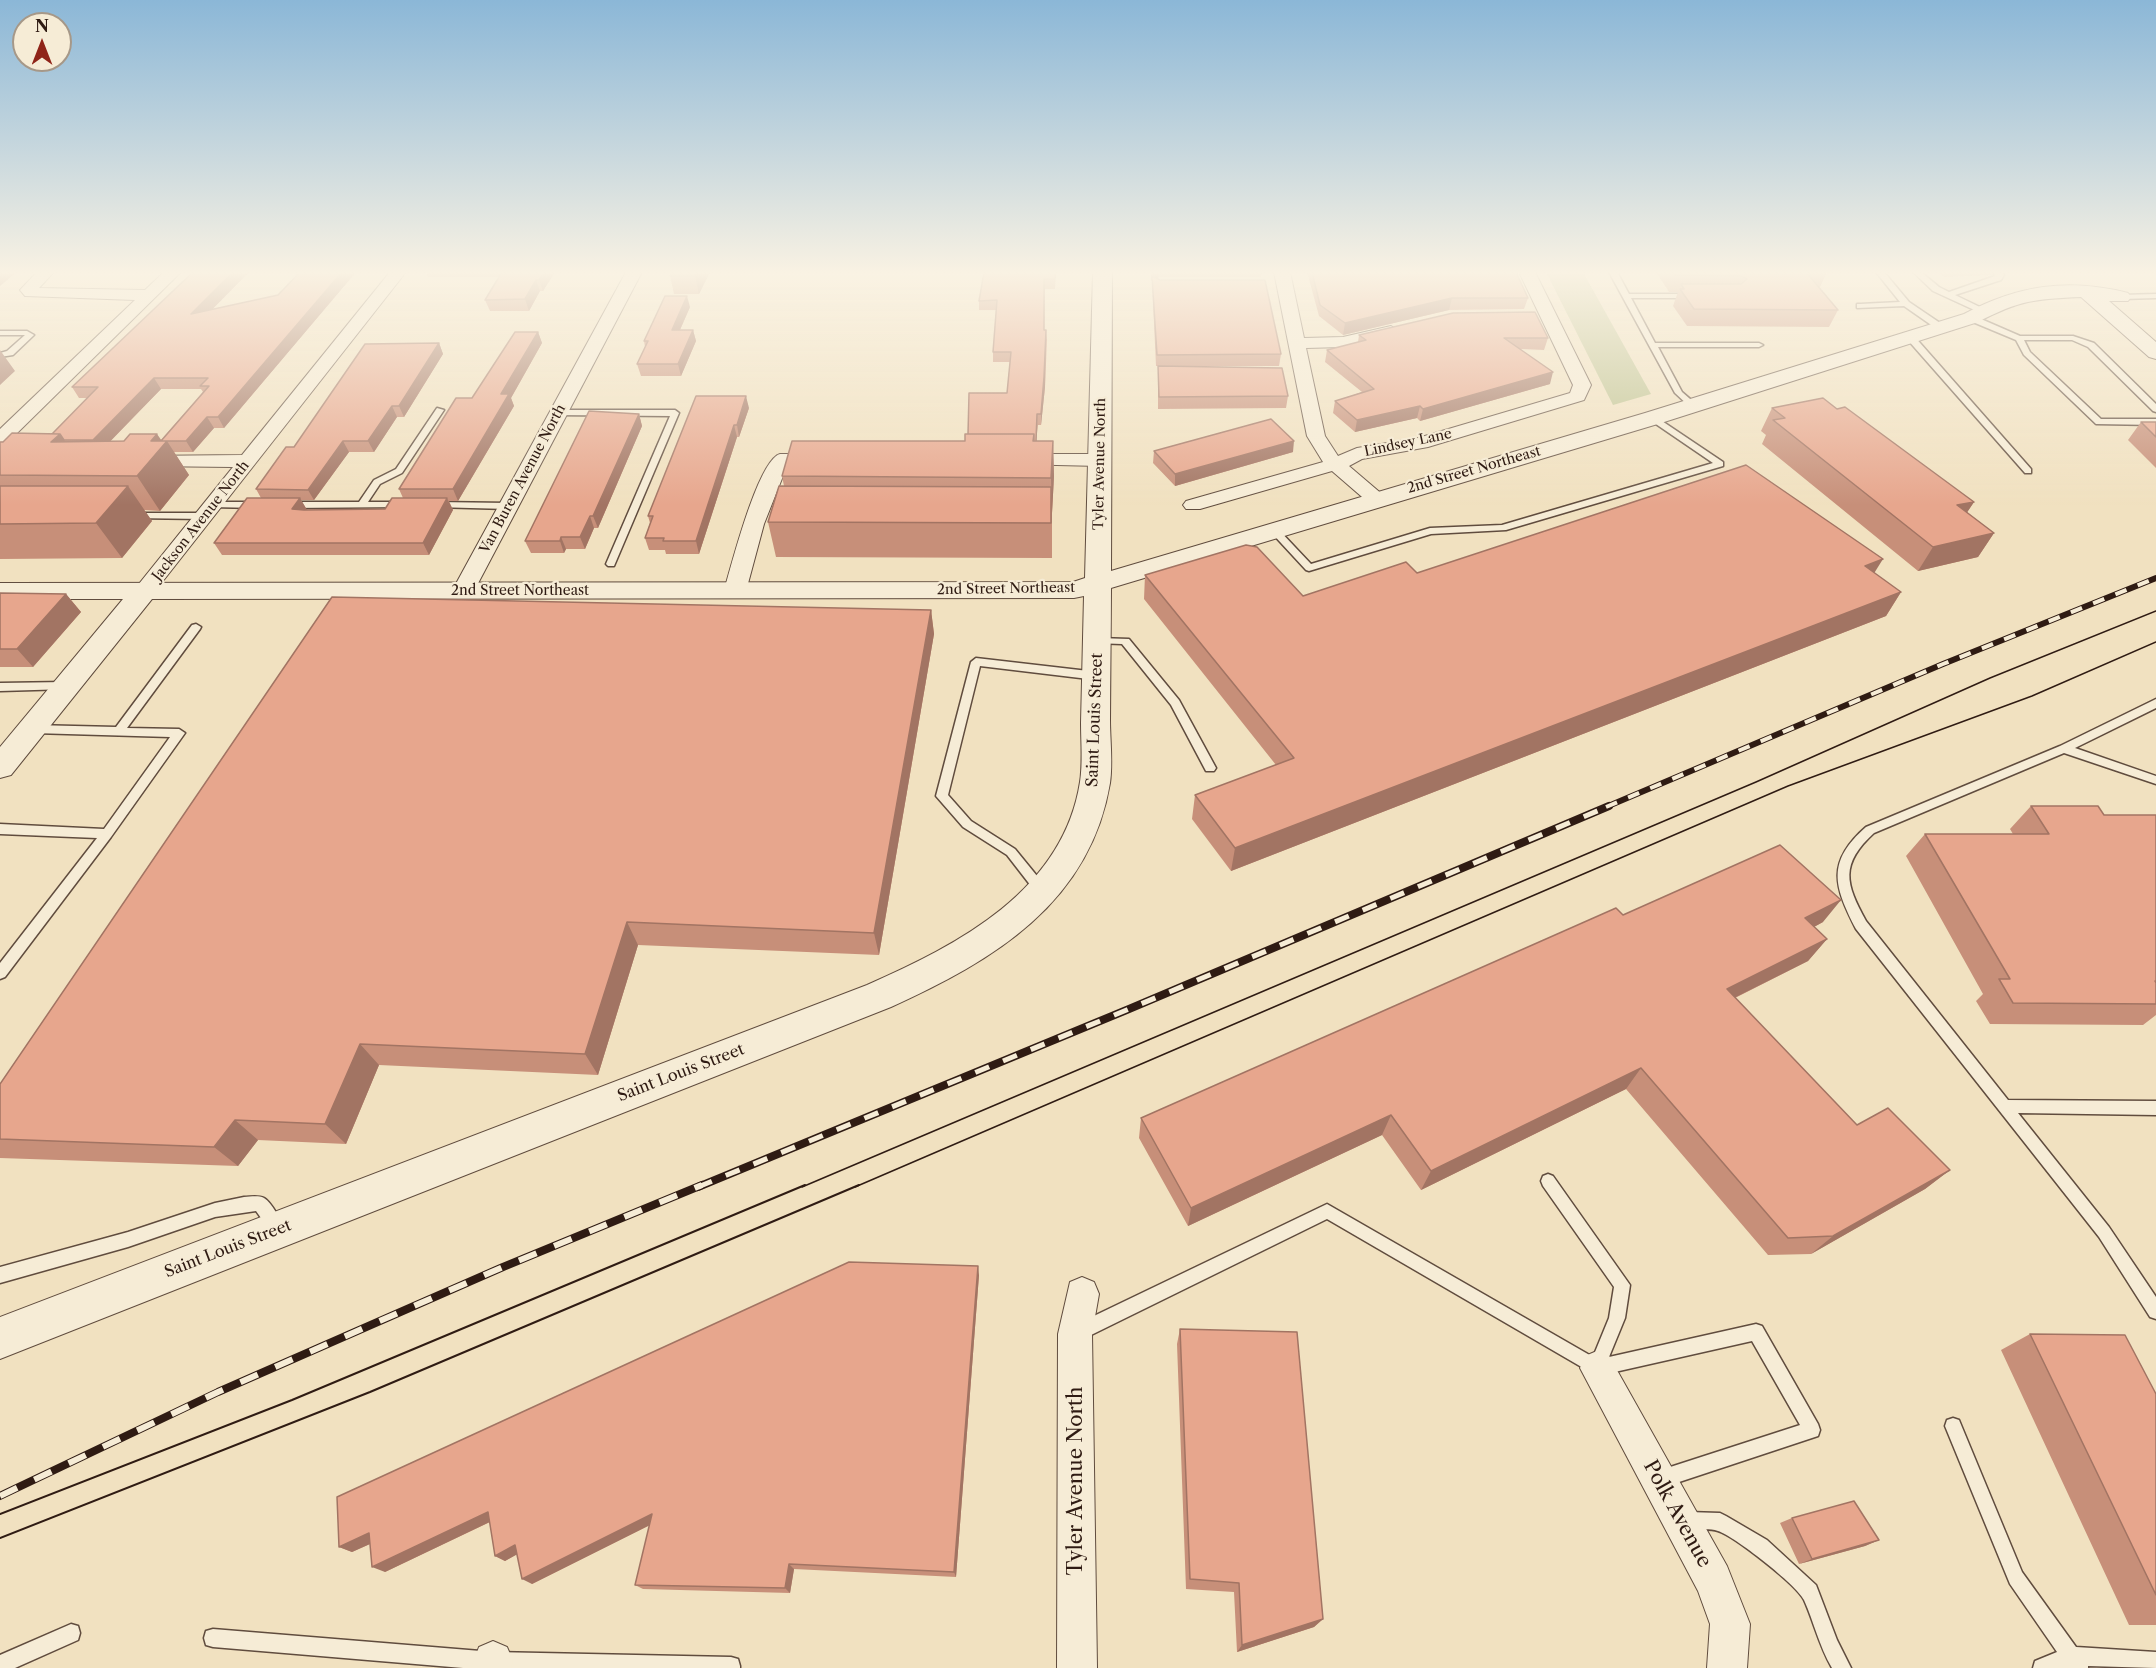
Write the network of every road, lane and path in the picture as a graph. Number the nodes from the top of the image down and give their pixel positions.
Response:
1 (14, 350) edge
2 (93, 350) edge
3 (336, 350) edge
4 (592, 350) edge
5 (1101, 350) edge
6 (1296, 350) edge
7 (1565, 350) edge
8 (1656, 350) edge
9 (1869, 350) edge
10 (1921, 350) edge
11 (2025, 350) edge
12 (2096, 350) edge
13 (0, 356) edge
14 (1693, 405) junction
15 (2156, 409) edge
16 (440, 410) dead end
17 (558, 413) junction
18 (1653, 418) junction
19 (2156, 422) edge
20 (0, 439) edge
21 (130, 460) edge
22 (248, 460) junction
23 (839, 460) edge
24 (1004, 460) edge
25 (1100, 460) junction
26 (1337, 464) junction
27 (2028, 471) dead end
28 (1376, 499) junction
29 (270, 505) edge
30 (282, 505) edge
31 (362, 505) junction
32 (418, 505) edge
33 (430, 505) edge
34 (1193, 505) dead end
35 (508, 506) junction
36 (209, 511) junction
37 (125, 516) dead end
38 (1274, 530) junction
39 (611, 564) dead end
40 (1099, 584) junction
41 (145, 590) junction
42 (0, 591) edge
43 (463, 591) junction
44 (735, 591) junction
45 (196, 627) dead end
46 (1098, 640) junction
47 (1098, 676) junction
48 (0, 687) edge
49 (66, 687) junction
50 (2156, 703) edge
51 (32, 729) junction
52 (119, 731) junction
53 (2064, 749) junction
54 (0, 767) edge
55 (1210, 768) dead end
56 (2156, 780) edge
57 (0, 830) edge
58 (107, 834) junction
59 (1042, 891) junction
60 (0, 973) edge
61 (2005, 1106) junction
62 (2156, 1108) edge
63 (1548, 1181) dead end
64 (278, 1230) junction
65 (0, 1275) edge
66 (1082, 1294) dead end
67 (2156, 1311) edge
68 (1076, 1334) junction
69 (0, 1338) edge
70 (1597, 1368) junction
71 (1953, 1426) dead end
72 (1659, 1480) junction
73 (1680, 1521) junction
74 (71, 1632) dead end
75 (213, 1638) dead end
76 (2156, 1661) edge
77 (2075, 1662) edge
78 (492, 1664) edge
79 (0, 1665) edge
80 (731, 1666) dead end
81 (1077, 1668) edge
82 (1727, 1668) edge
83 (1842, 1668) edge
84 (2042, 1668) edge

1 - 13 lane
2 - 20 street
3 - 22 street, Jackson Avenue North
4 - 17 street, Van Buren Avenue North
5 - 25 street, Tyler Avenue North
6 - 26 street
7 - 26 street, Lindsey Lane
8 - 14 lane
9 - 14 street, 2nd Street Northeast
10 - 27 lane
11 - 19 lane
12 - 15 lane
14 - 18 street, 2nd Street Northeast
16 - 31 lane
17 - 35 street, Van Buren Avenue North
17 - 39 lane
18 - 28 street, 2nd Street Northeast
18 - 38 lane
21 - 22 street
22 - 36 street, Jackson Avenue North
23 - 44 street
24 - 25 street
25 - 40 street, Tyler Avenue North
26 - 28 street
26 - 34 street, Lindsey Lane
28 - 38 street, 2nd Street Northeast
29 - 36 lane
30 - 31 lane
31 - 32 lane
33 - 35 lane
35 - 43 street, Van Buren Avenue North
36 - 37 lane
36 - 41 street, Jackson Avenue North
38 - 40 street, 2nd Street Northeast
40 - 44 street, 2nd Street Northeast
40 - 46 street, Saint Louis Street
41 - 42 street, 2nd Street Northeast
41 - 43 street, 2nd Street Northeast
41 - 49 street, Jackson Avenue North
43 - 44 street, 2nd Street Northeast
45 - 52 lane
46 - 47 street, Saint Louis Street
46 - 55 lane
47 - 59 street, Saint Louis Street
47 - 59 lane
48 - 49 lane
49 - 51 street, Jackson Avenue North
50 - 53 lane
51 - 52 lane
51 - 54 street, Jackson Avenue North
52 - 58 lane
53 - 56 lane
53 - 61 lane
57 - 58 lane
58 - 60 lane
59 - 64 street, Saint Louis Street
61 - 62 lane
61 - 67 lane
63 - 70 lane
64 - 65 lane
64 - 69 street, Saint Louis Street
66 - 68 street, Tyler Avenue North
68 - 70 lane
68 - 81 street, Tyler Avenue North
70 - 72 street, Polk Avenue
70 - 72 lane
71 - 77 lane
72 - 73 street, Polk Avenue
73 - 82 street, Polk Avenue
73 - 83 lane
74 - 79 lane
75 - 78 lane
76 - 77 lane
77 - 84 lane
78 - 80 lane

